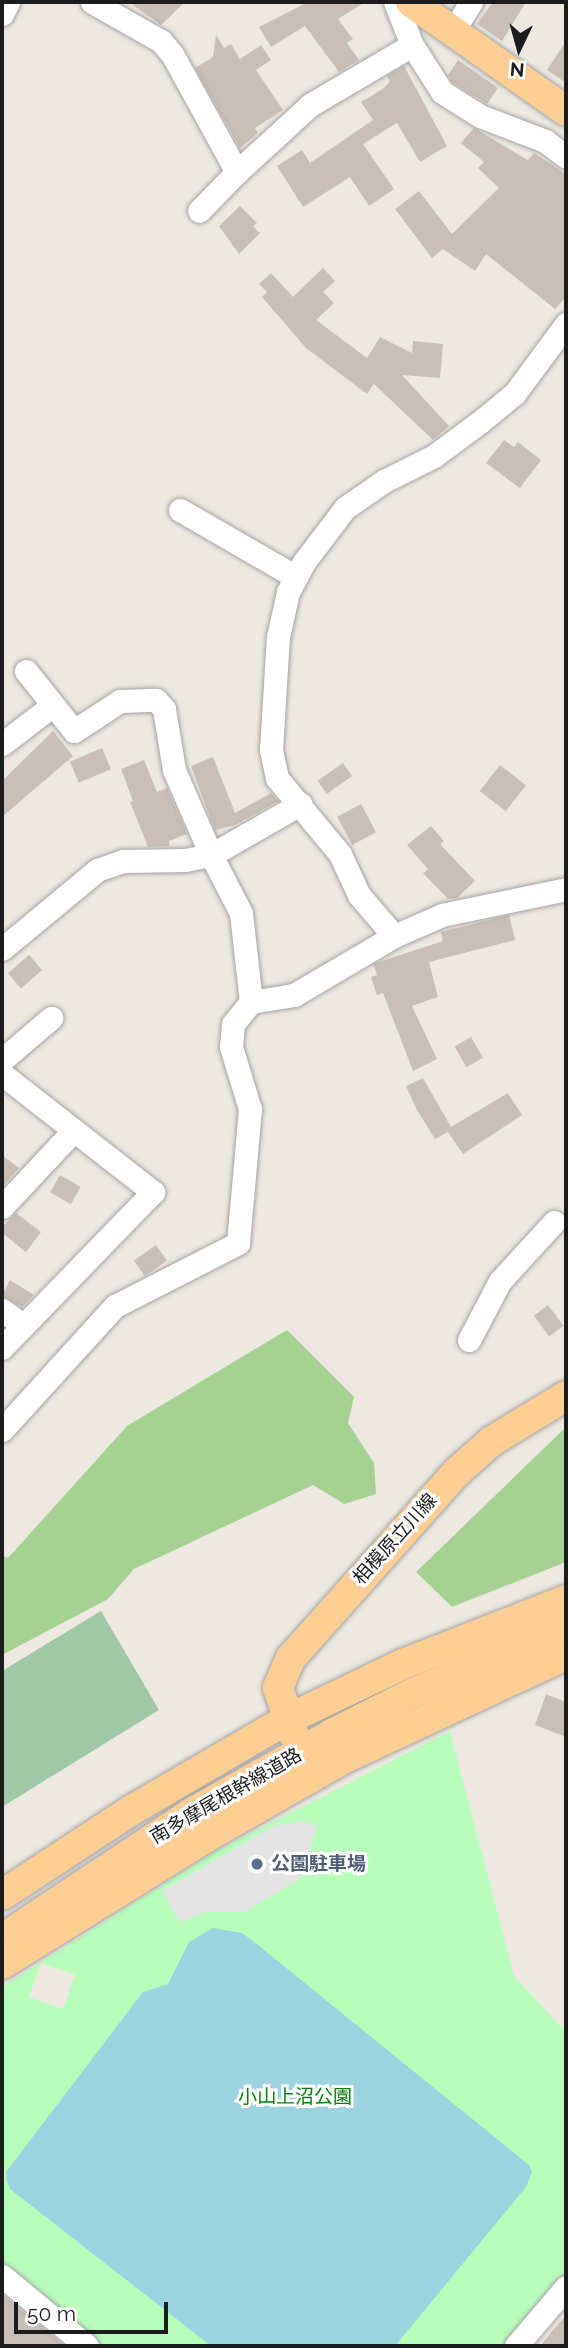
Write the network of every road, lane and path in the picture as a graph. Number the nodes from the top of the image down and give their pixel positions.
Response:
1 (8, 2) edge
2 (93, 2) edge
3 (396, 2) edge
4 (411, 2) edge
5 (471, 2) edge
6 (2, 14) edge
7 (453, 31) junction
8 (412, 45) junction
9 (566, 111) edge
10 (566, 157) edge
11 (237, 172) junction
12 (198, 211) dead end
13 (566, 324) edge
14 (180, 510) dead end
15 (296, 577) junction
16 (26, 671) dead end
17 (53, 705) junction
18 (2, 744) edge
19 (300, 804) junction
20 (211, 855) junction
21 (566, 889) edge
22 (394, 936) junction
23 (2, 949) edge
24 (251, 1002) junction
25 (51, 1018) dead end
26 (2, 1060) edge
27 (2, 1074) edge
28 (75, 1130) junction
29 (2, 1207) edge
30 (554, 1222) dead end
31 (2, 1310) edge
32 (23, 1325) junction
33 (470, 1340) dead end
34 (2, 1348) edge
35 (566, 1396) edge
36 (2, 1430) edge
37 (566, 1600) edge
38 (566, 1629) edge
39 (566, 1655) edge
40 (286, 1720) junction
41 (302, 1751) junction
42 (2, 1895) edge
43 (2, 1939) edge
44 (2, 1964) edge
45 (2, 2276) edge
46 (566, 2287) edge
47 (87, 2346) edge
48 (516, 2346) edge

1 - 6 street
2 - 11 street
3 - 8 street
4 - 7 main road
5 - 7 street
7 - 9 main road
8 - 10 street
8 - 11 street
11 - 12 street
13 - 15 street
14 - 15 street
15 - 19 street
16 - 17 street
17 - 18 street
17 - 20 street
19 - 20 street
19 - 22 street
20 - 23 street
20 - 24 street
21 - 22 street
22 - 24 street
24 - 36 street
25 - 26 street
27 - 28 street
28 - 29 street
28 - 32 street
30 - 33 street
31 - 32 street
32 - 34 street
35 - 40 main road, 相模原立川線
37 - 40 main road, 南多摩尾根幹線道路
38 - 41 main road, 南多摩尾根幹線道路
39 - 44 main road
40 - 41 main road, 相模原立川線
40 - 42 main road, 南多摩尾根幹線道路
41 - 43 main road, 南多摩尾根幹線道路
45 - 47 street
46 - 48 street

